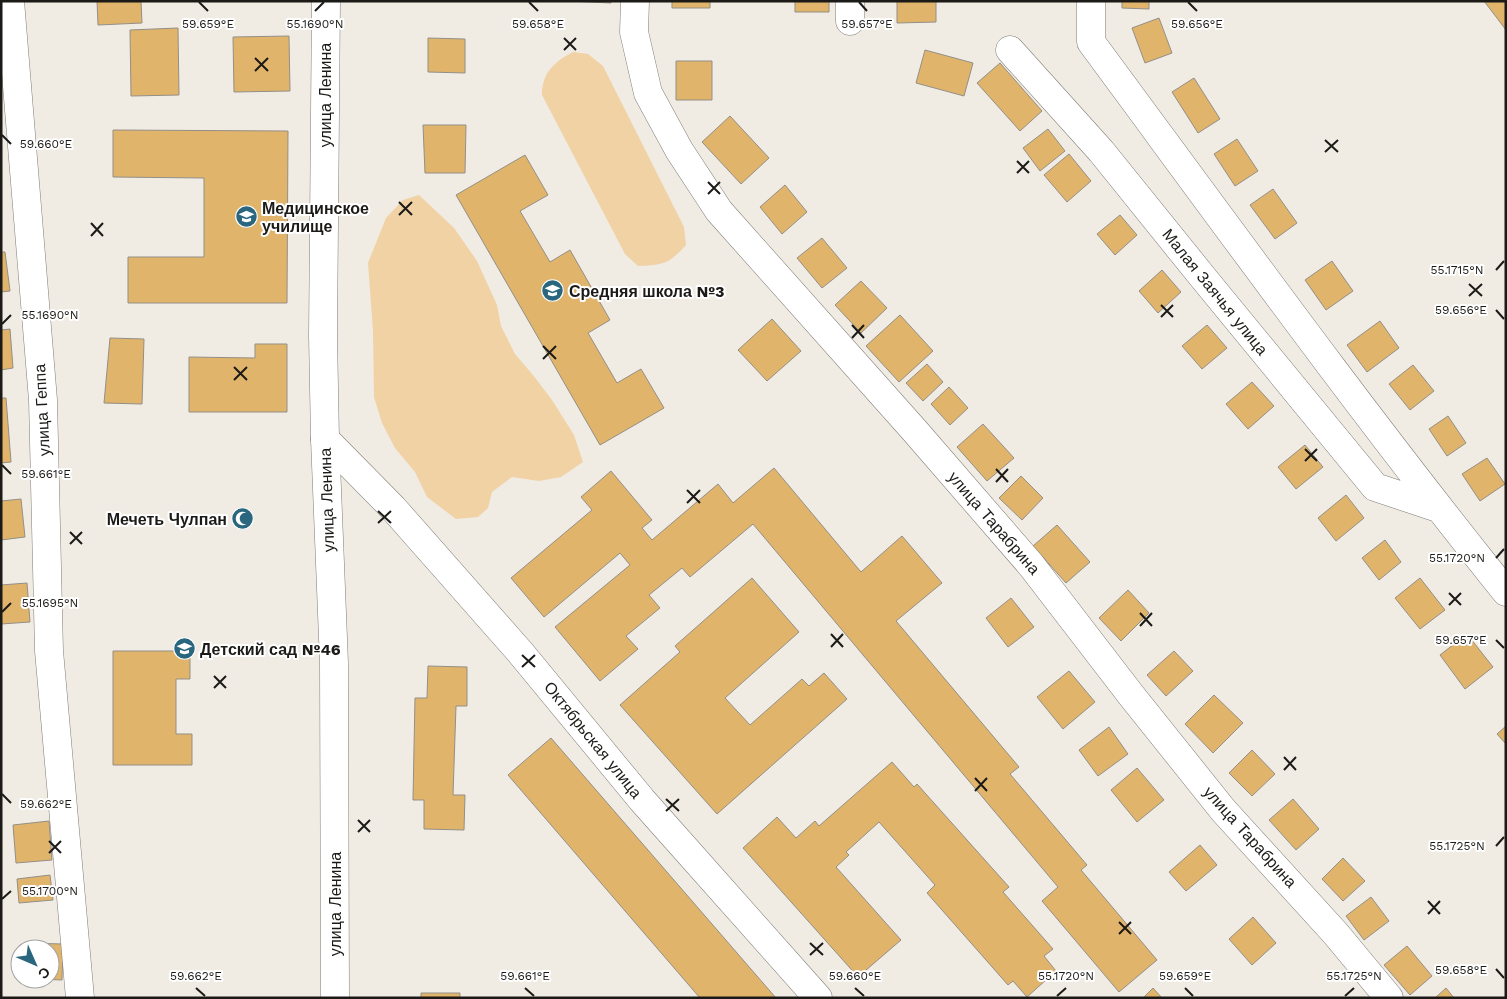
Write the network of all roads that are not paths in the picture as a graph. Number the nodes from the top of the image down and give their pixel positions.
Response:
1 (10, 1) edge
2 (326, 1) edge
3 (635, 1) edge
4 (1090, 1) edge
5 (1010, 50) dead end
6 (325, 439) junction
7 (1438, 508) junction
8 (1506, 592) edge
9 (80, 998) edge
10 (335, 998) edge
11 (818, 998) edge
12 (1389, 998) edge

1 - 9 street, улица Геппа
2 - 6 street, улица Ленина
3 - 12 street, улица Тарабрина
4 - 7 street
5 - 7 street, Малая Заячья улица
6 - 10 street, улица Ленина
6 - 11 street, Октябрьская улица
7 - 8 street

